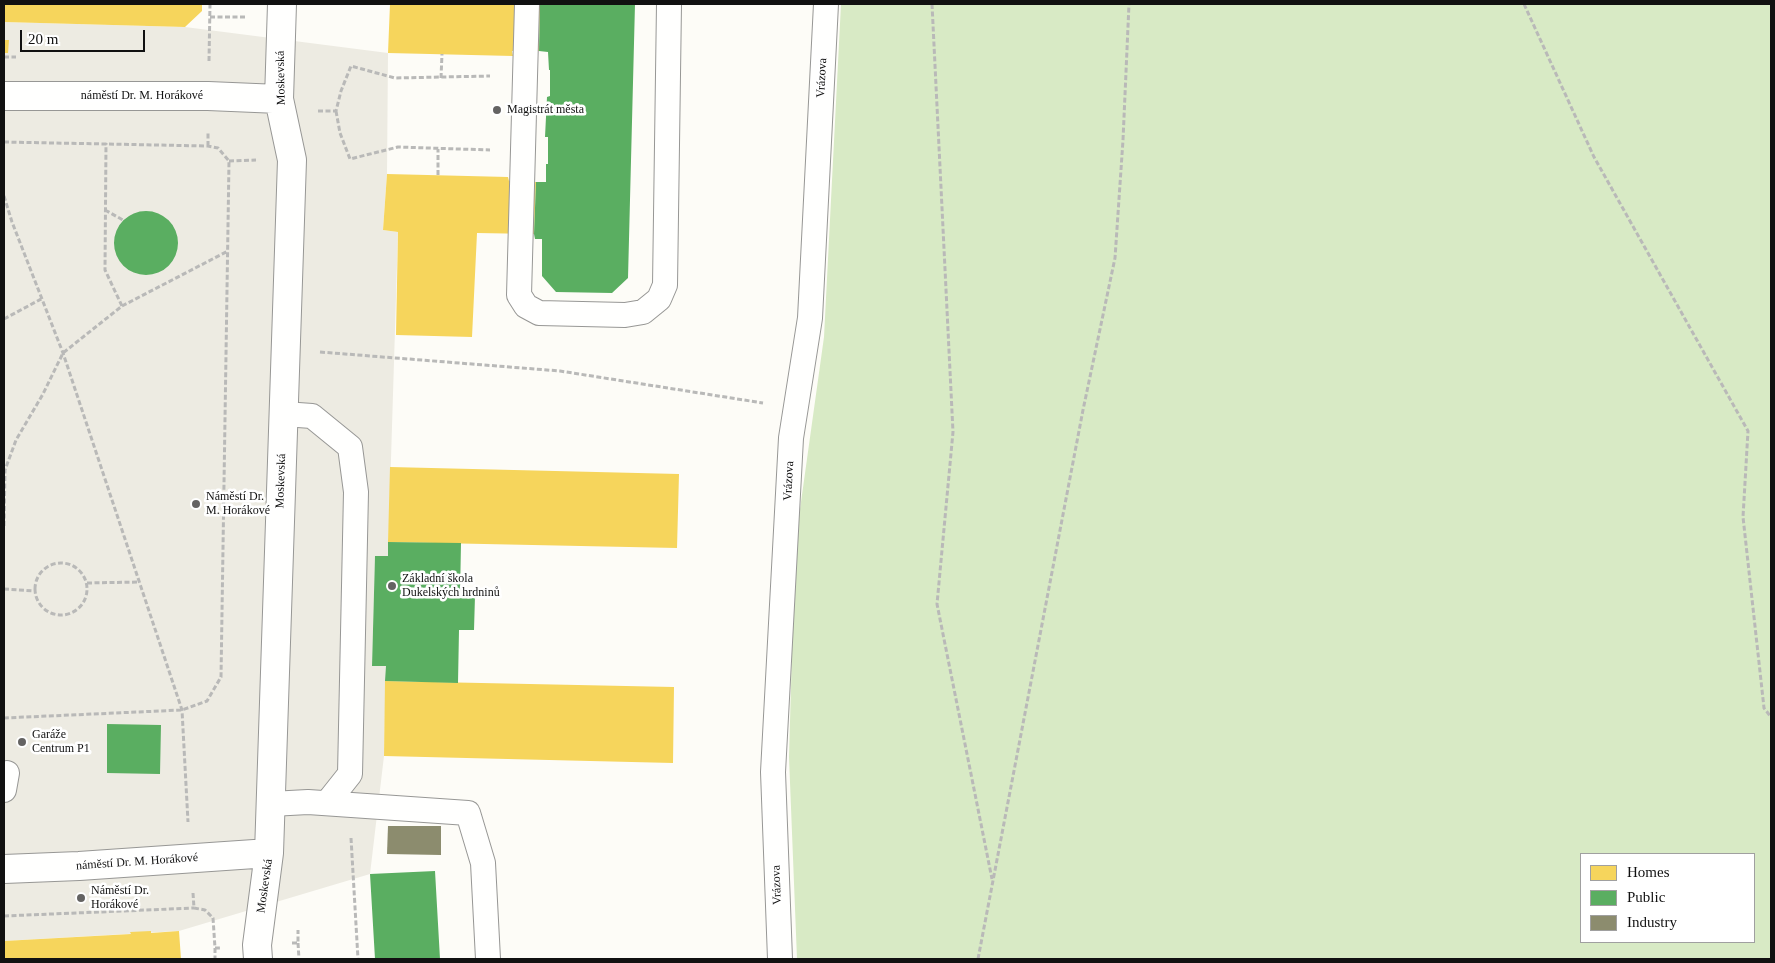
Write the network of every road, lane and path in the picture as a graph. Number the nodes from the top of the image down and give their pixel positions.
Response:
1 (210, 4) edge
2 (282, 4) edge
3 (527, 4) edge
4 (670, 4) edge
5 (826, 4) edge
6 (932, 4) edge
7 (1129, 4) edge
8 (1524, 4) edge
9 (442, 54) dead end
10 (494, 76) dead end
11 (441, 78) junction
12 (4, 96) edge
13 (208, 96) junction
14 (279, 99) junction
15 (314, 111) dead end
16 (336, 111) junction
17 (4, 142) edge
18 (106, 143) junction
19 (438, 149) junction
20 (491, 150) dead end
21 (438, 175) dead end
22 (4, 196) edge
23 (105, 210) junction
24 (123, 220) dead end
25 (228, 251) junction
26 (43, 298) junction
27 (122, 306) junction
28 (4, 319) edge
29 (312, 351) dead end
30 (63, 353) junction
31 (796, 408) junction
32 (284, 414) junction
33 (5, 470) edge
34 (4, 526) edge
35 (139, 582) junction
36 (87, 583) junction
37 (4, 589) edge
38 (35, 591) junction
39 (182, 710) junction
40 (1771, 717) edge
41 (4, 718) edge
42 (271, 804) junction
43 (338, 804) junction
44 (269, 853) junction
45 (189, 859) junction
46 (4, 869) edge
47 (993, 882) junction
48 (194, 908) dead end
49 (4, 916) edge
50 (298, 943) dead end
51 (214, 948) dead end
52 (216, 959) edge
53 (258, 959) edge
54 (299, 959) edge
55 (358, 959) edge
56 (488, 959) edge
57 (780, 959) edge
58 (978, 959) edge

1 - 13 path
2 - 14 street, Moskevská
3 - 4 lane
5 - 31 lane, Vrázova
6 - 47 path
7 - 47 path
8 - 40 path
9 - 11 path
10 - 11 path
11 - 16 path
12 - 13 street, náměstí Dr. M. Horákové
13 - 14 street, náměstí Dr. M. Horákové
14 - 32 street, Moskevská
15 - 16 path
16 - 19 path
17 - 18 path
18 - 23 path
18 - 25 path
19 - 20 path
19 - 21 path
22 - 26 path
23 - 24 path
23 - 27 path
25 - 27 path
25 - 39 path
26 - 28 path
26 - 30 path
27 - 30 path
29 - 31 path
30 - 33 path
30 - 35 path
31 - 57 lane, Vrázova
32 - 42 street, Moskevská
32 - 43 lane
33 - 34 path
35 - 36 path
35 - 39 path
36 - 38 path
36 - 38 path
37 - 38 path
39 - 41 path
39 - 45 path
42 - 43 lane
42 - 44 street, Moskevská
43 - 55 path
43 - 56 lane
44 - 45 street, náměstí Dr. M. Horákové
44 - 53 street, Moskevská
45 - 46 street, náměstí Dr. M. Horákové
47 - 58 path
48 - 49 path
50 - 54 path
51 - 52 path

